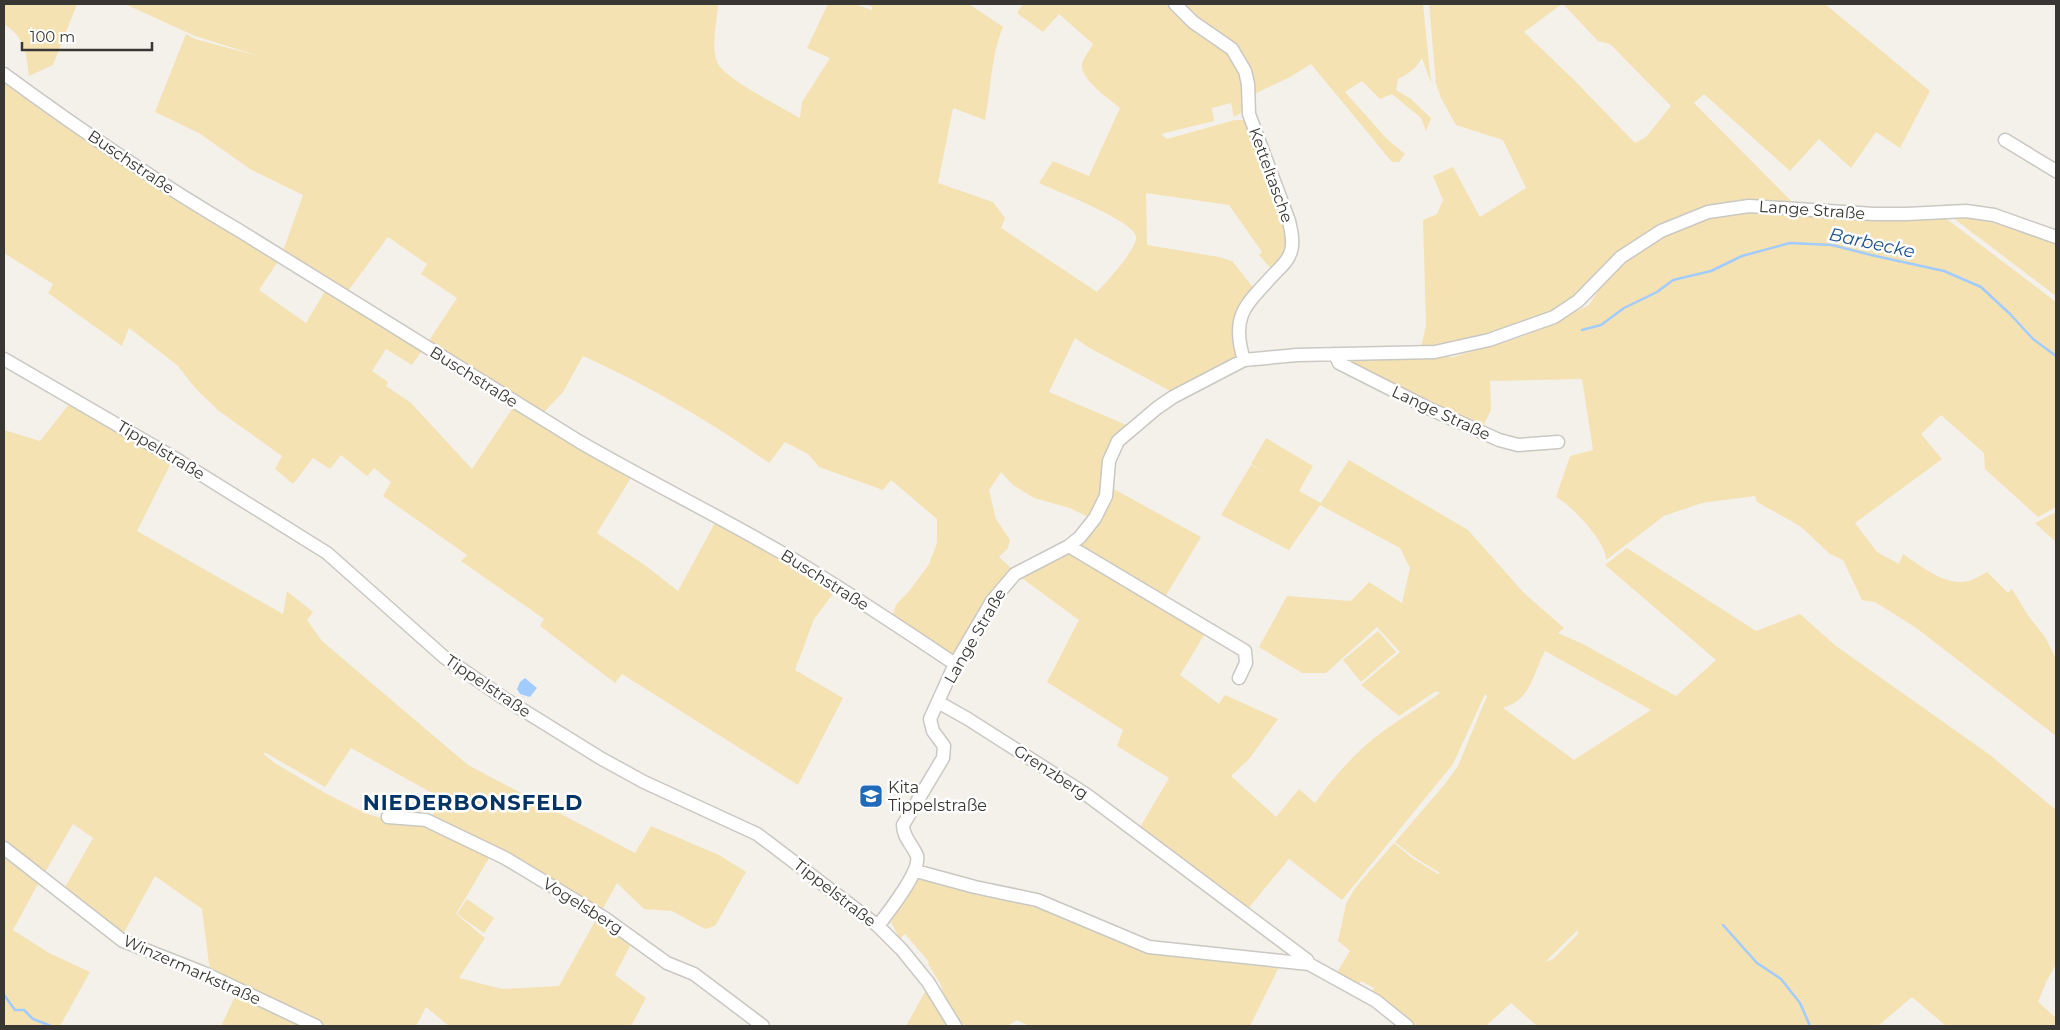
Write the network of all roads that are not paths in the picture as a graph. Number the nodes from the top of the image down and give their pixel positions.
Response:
1 (1175, 4) edge
2 (4, 74) edge
3 (2005, 140) dead end
4 (2056, 171) edge
5 (2056, 237) edge
6 (1335, 354) junction
7 (4, 359) edge
8 (1244, 360) junction
9 (1558, 442) dead end
10 (1070, 546) junction
11 (955, 664) junction
12 (1239, 678) dead end
13 (938, 702) junction
14 (388, 817) dead end
15 (4, 848) edge
16 (916, 870) junction
17 (878, 926) junction
18 (1309, 964) junction
19 (316, 1026) edge
20 (763, 1026) edge
21 (955, 1026) edge
22 (1407, 1026) edge

1 - 8 street, Ketteltasche
2 - 11 street, Buschstraße
3 - 4 street
5 - 6 street, Lange Straße
6 - 8 street, Lange Straße
6 - 9 street, Lange Straße
7 - 17 street, Tippelstraße
8 - 10 street, Lange Straße
10 - 11 street, Lange Straße
10 - 12 street
11 - 13 street, Lange Straße
13 - 16 street
13 - 18 street, Grenzberg
14 - 20 street, Vogelsberg
15 - 19 street, Winzermarkstraße
16 - 17 street
16 - 18 street, Grenzberg
17 - 21 street, Tippelstraße
18 - 22 street, Grenzberg

